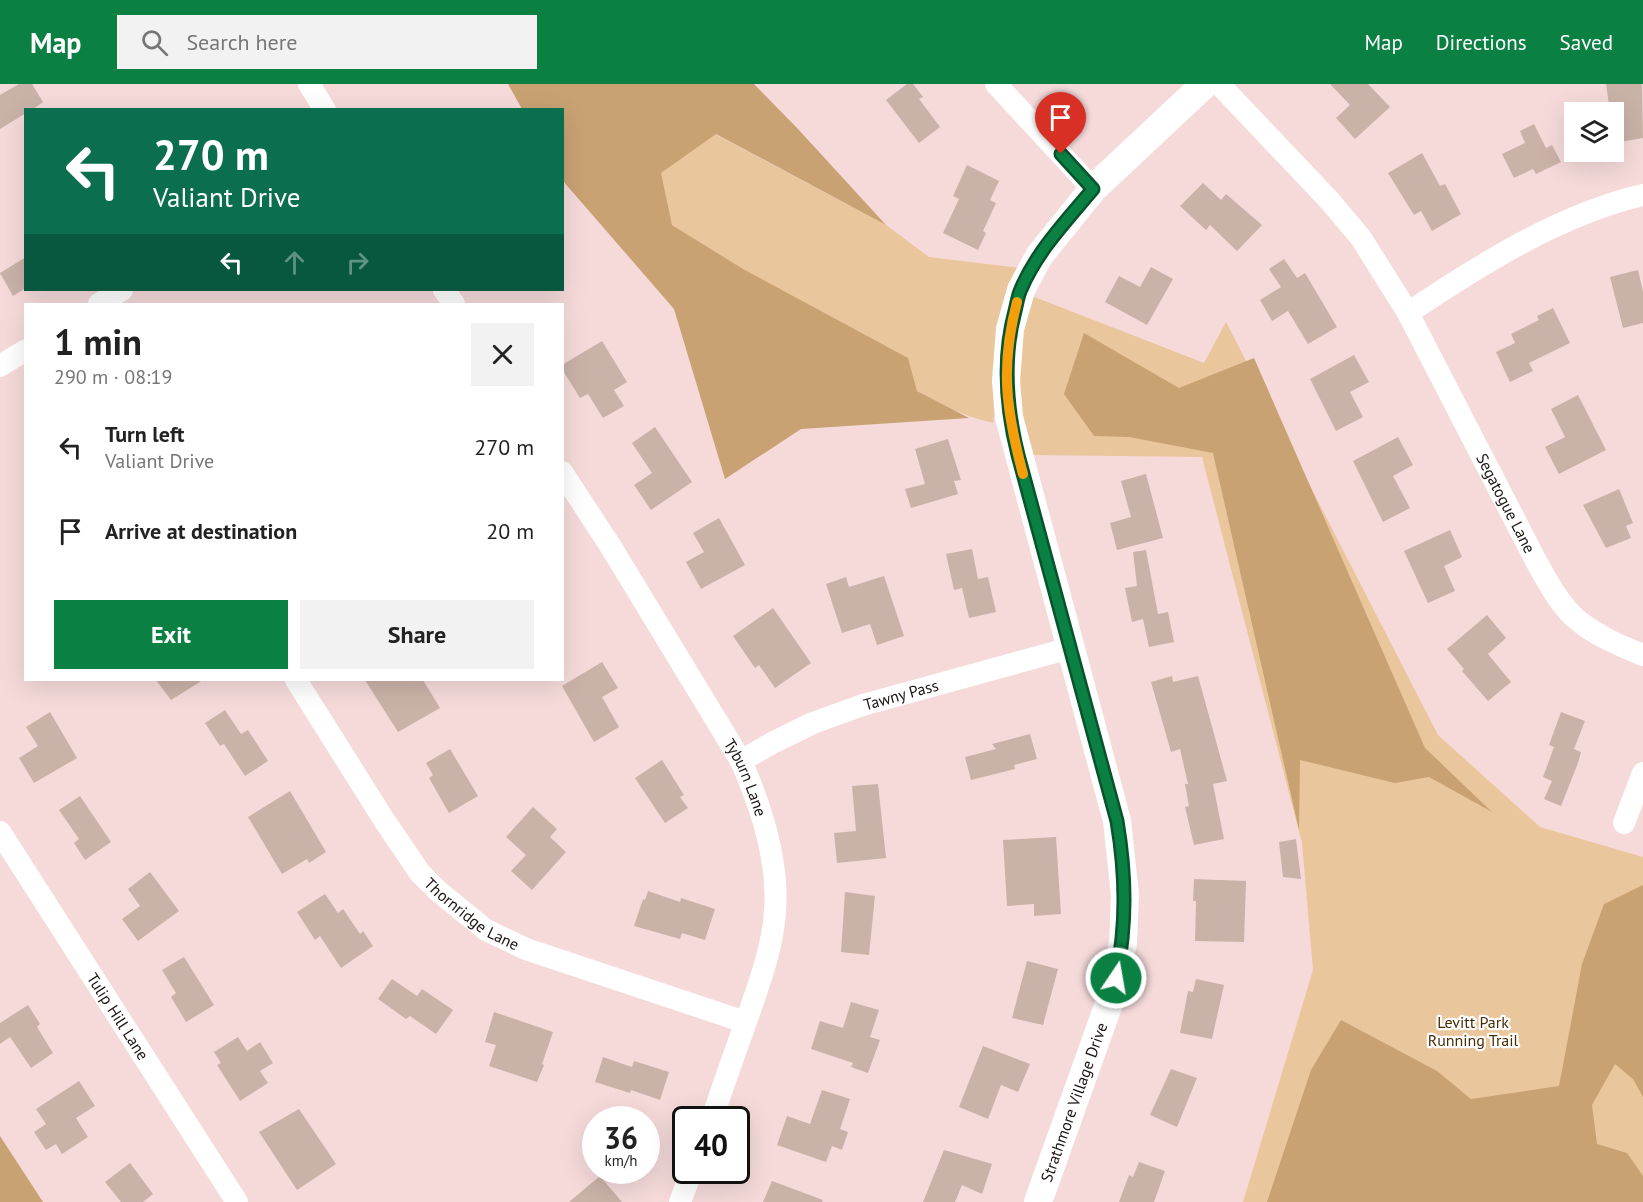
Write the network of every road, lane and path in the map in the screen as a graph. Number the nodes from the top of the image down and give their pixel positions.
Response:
1 (309, 84) edge
2 (996, 84) edge
3 (1204, 84) edge
4 (1219, 84) edge
5 (324, 108) edge
6 (1093, 189) junction
7 (1643, 195) edge
8 (120, 291) edge
9 (101, 303) edge
10 (1408, 313) junction
11 (24, 351) edge
12 (0, 366) edge
13 (564, 475) edge
14 (1070, 648) junction
15 (1643, 655) edge
16 (297, 681) edge
17 (741, 761) junction
18 (1643, 773) edge
19 (1624, 823) dead end
20 (0, 832) edge
21 (746, 1022) junction
22 (717, 1106) edge
23 (687, 1184) edge
24 (237, 1202) edge
25 (680, 1202) edge
26 (1038, 1202) edge

1 - 5 street
2 - 6 street
3 - 6 street, Strathmore Village Drive
4 - 10 street, Segatogue Lane
6 - 14 street, Strathmore Village Drive
7 - 10 street
8 - 9 street
10 - 15 street, Segatogue Lane
11 - 12 street
13 - 17 street, Tyburn Lane
14 - 17 street, Tawny Pass
14 - 26 street, Strathmore Village Drive
16 - 21 street, Thornridge Lane
17 - 21 street, Tyburn Lane
18 - 19 street
20 - 24 street, Tulip Hill Lane
21 - 22 street, Tyburn Lane
23 - 25 street

